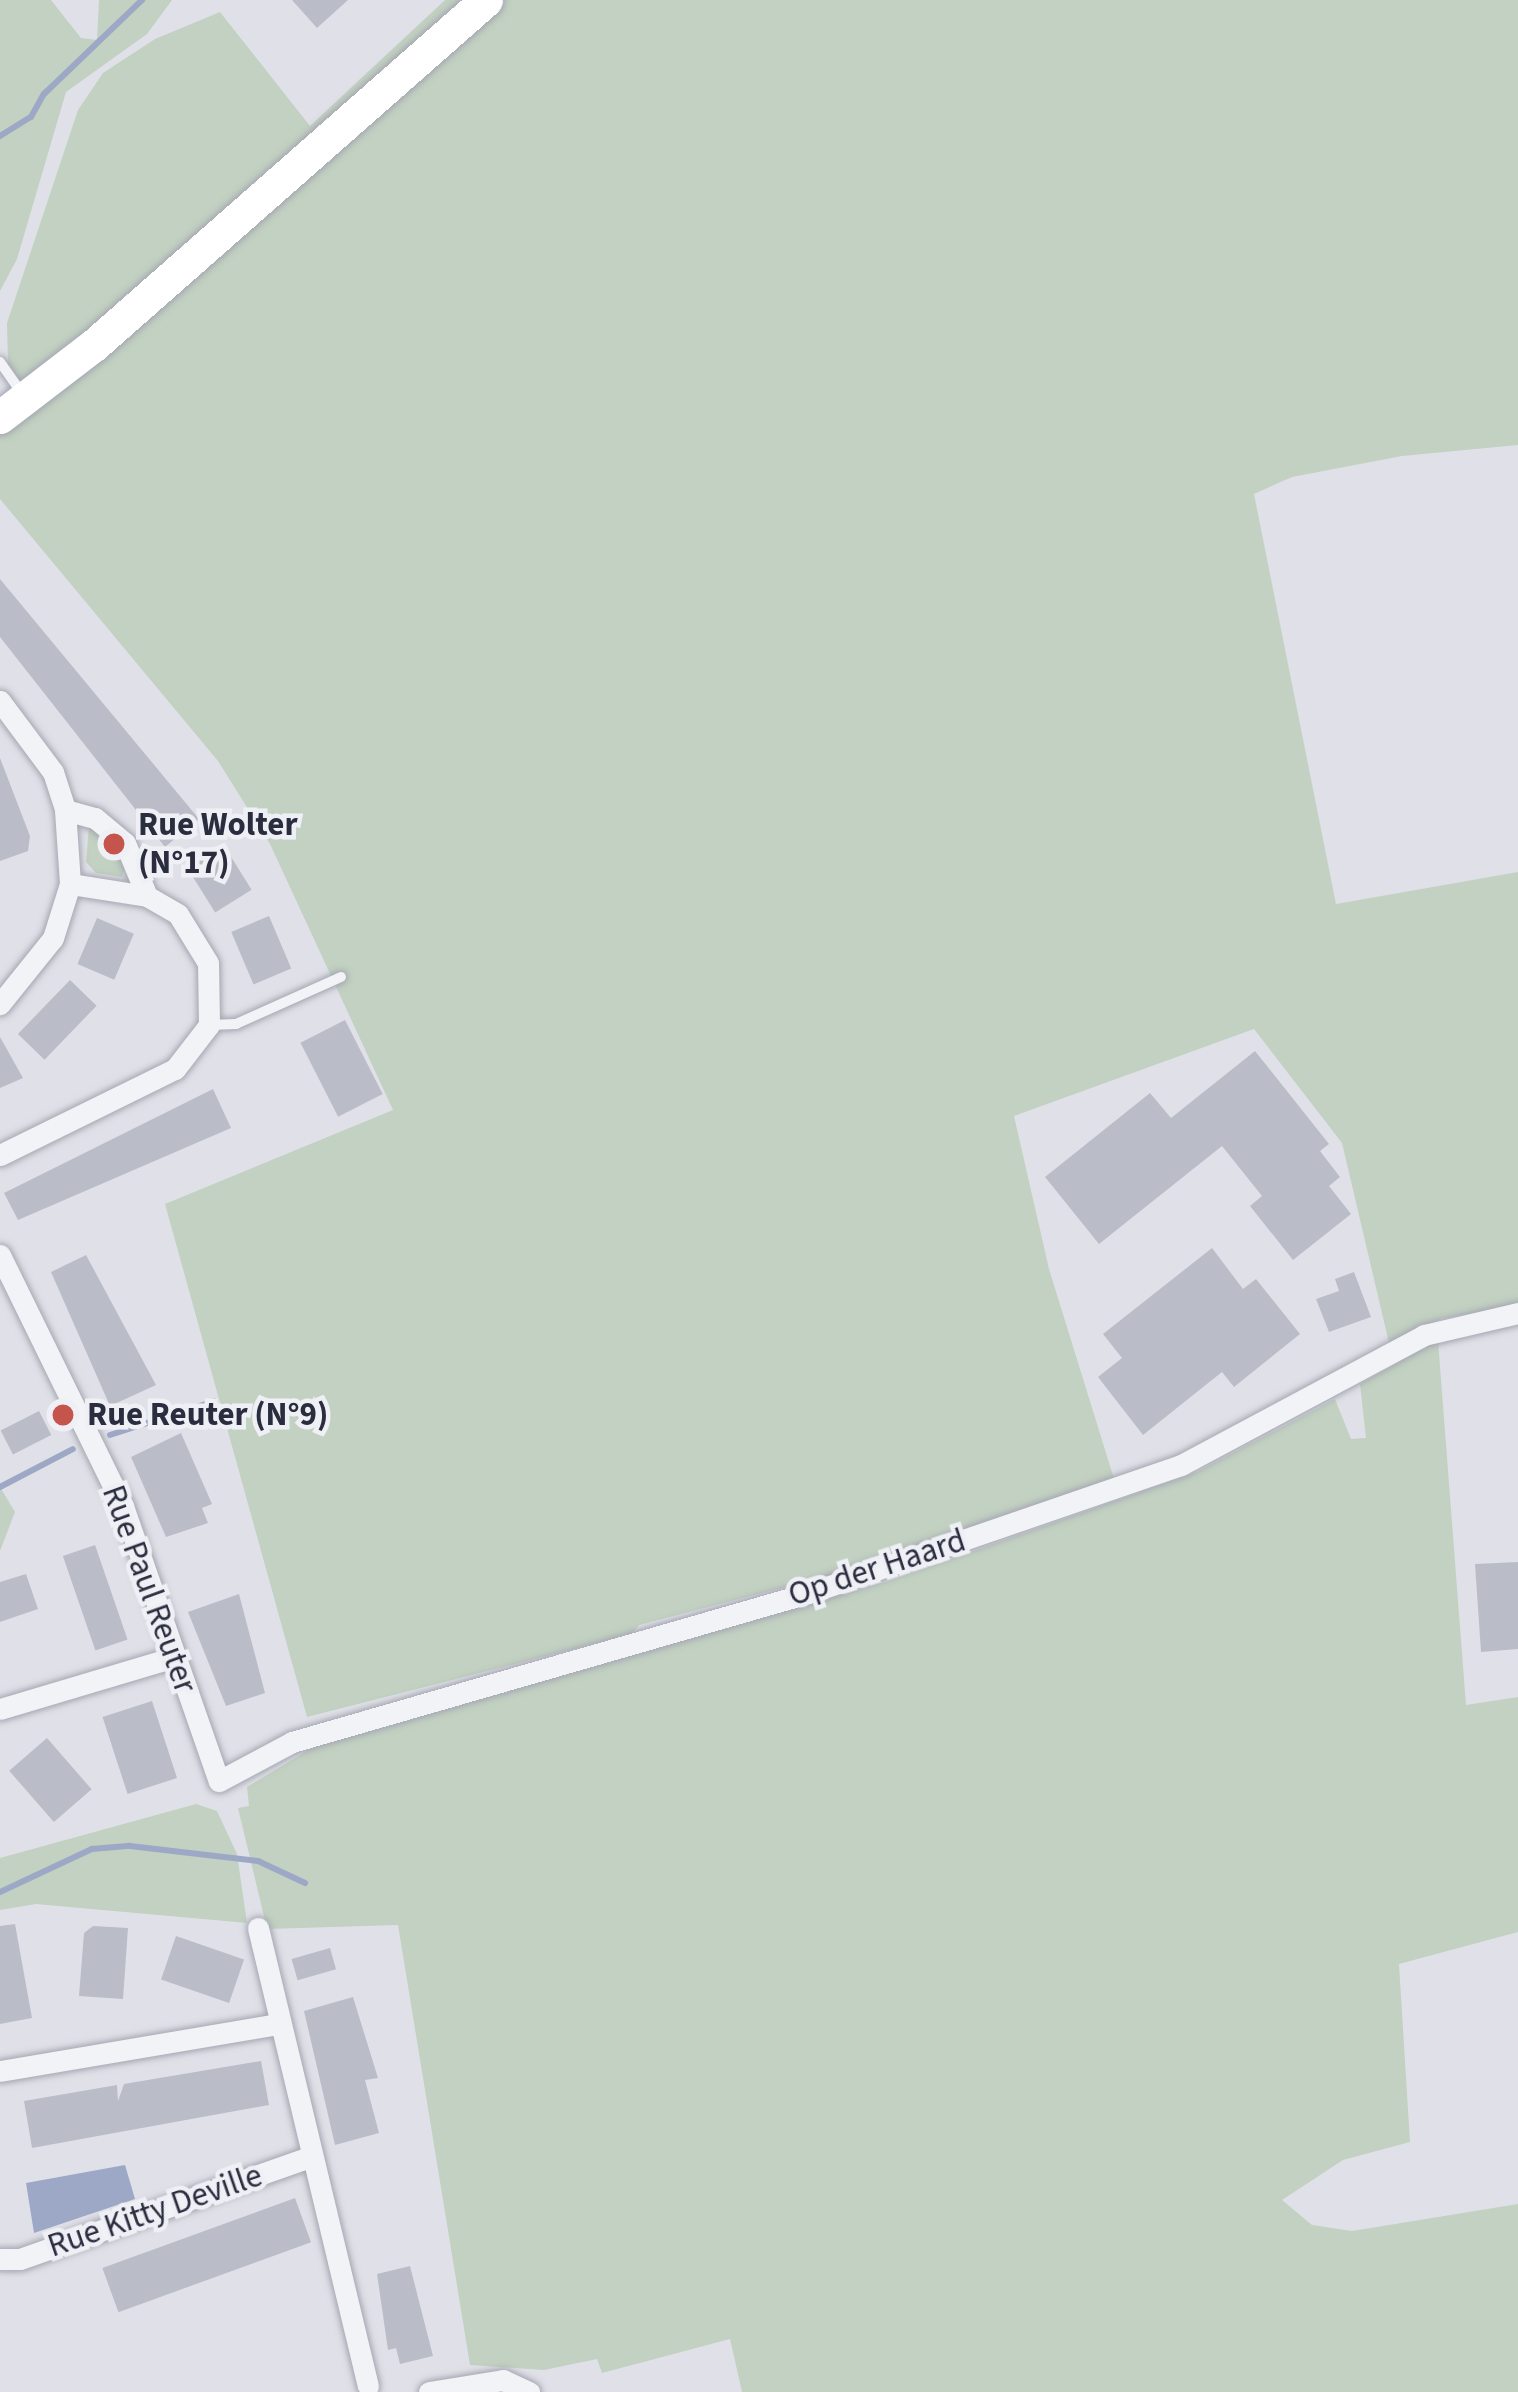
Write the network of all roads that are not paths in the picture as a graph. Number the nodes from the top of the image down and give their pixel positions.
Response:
1 (486, 0) edge
2 (0, 362) edge
3 (12, 408) edge
4 (0, 701) edge
5 (64, 810) junction
6 (70, 884) junction
7 (147, 896) junction
8 (341, 977) dead end
9 (0, 1004) edge
10 (209, 1025) junction
11 (0, 1155) edge
12 (3, 1268) edge
13 (1518, 1313) edge
14 (174, 1657) junction
15 (0, 1709) edge
16 (219, 1781) joint
17 (258, 1928) dead end
18 (277, 2024) junction
19 (0, 2071) edge
20 (310, 2157) junction
21 (0, 2259) edge
22 (368, 2386) dead end
23 (430, 2392) edge
24 (529, 2392) edge

1 - 3 main road
2 - 3 lane
4 - 5 street
5 - 6 street
5 - 7 street
6 - 7 street
6 - 9 street
7 - 10 street
8 - 10 lane
10 - 11 street
12 - 14 street, Rue Paul Reuter
13 - 16 street, Op der Haard
14 - 15 street
14 - 16 street, Rue Paul Reuter
17 - 18 street
18 - 19 street
18 - 20 street
20 - 21 street, Rue Kitty Deville
20 - 22 street
23 - 24 street

